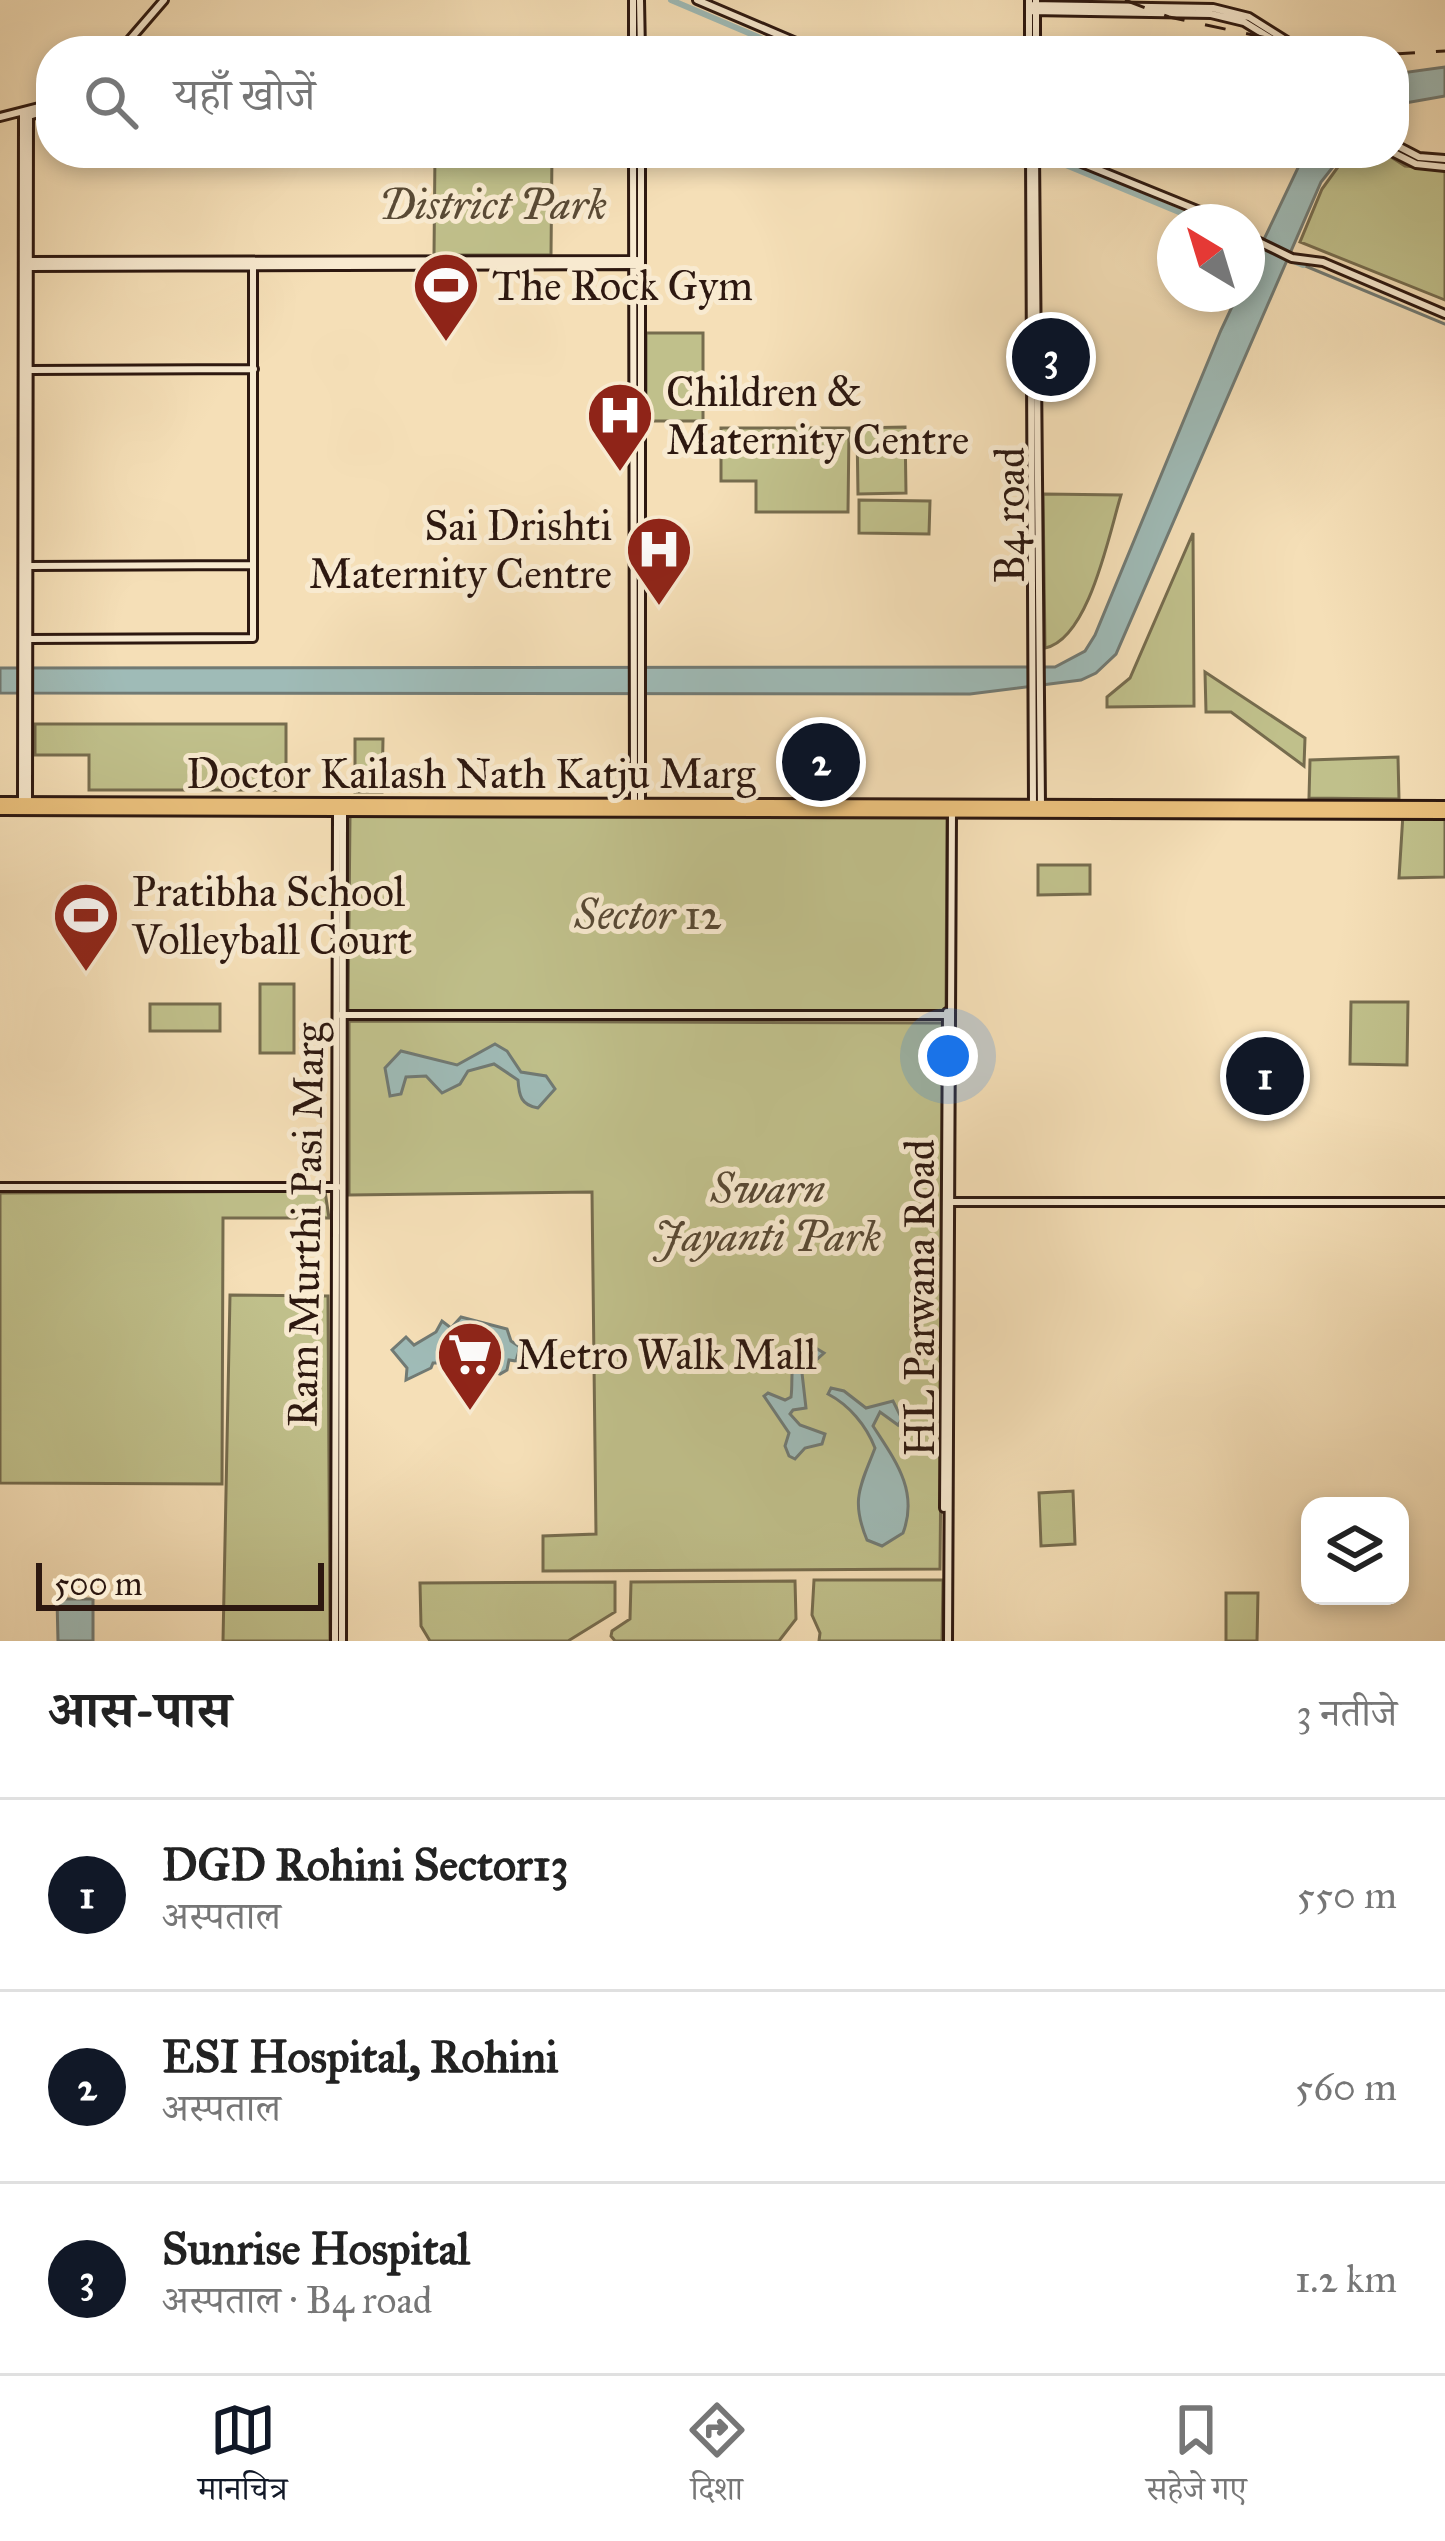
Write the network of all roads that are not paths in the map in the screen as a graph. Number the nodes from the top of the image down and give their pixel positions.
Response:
1 (167, 0) edge
2 (637, 0) edge
3 (697, 0) edge
4 (1053, 0) edge
5 (1033, 6) edge
6 (1066, 6) junction
7 (136, 36) edge
8 (637, 36) edge
9 (782, 36) edge
10 (1267, 36) edge
11 (1279, 36) edge
12 (36, 111) edge
13 (26, 114) junction
14 (0, 120) edge
15 (1409, 152) edge
16 (1409, 160) edge
17 (1445, 163) edge
18 (637, 168) edge
19 (1033, 168) edge
20 (1095, 168) edge
21 (1184, 204) edge
22 (1265, 245) edge
23 (637, 262) junction
24 (26, 264) junction
25 (253, 264) junction
26 (1445, 314) edge
27 (254, 369) junction
28 (30, 370) junction
29 (253, 565) junction
30 (26, 566) junction
31 (28, 639) junction
32 (25, 658) junction
33 (25, 802) junction
34 (1037, 805) junction
35 (0, 806) edge
36 (240, 806) junction
37 (406, 807) junction
38 (638, 808) junction
39 (905, 808) junction
40 (340, 810) junction
41 (1445, 810) edge
42 (950, 812) junction
43 (340, 1016) junction
44 (949, 1017) junction
45 (0, 1187) edge
46 (340, 1187) junction
47 (947, 1202) junction
48 (1445, 1202) edge
49 (338, 1641) edge
50 (948, 1641) edge

1 - 7 street
2 - 8 street
3 - 9 street
4 - 6 street
5 - 6 street
5 - 10 street
6 - 11 street
12 - 13 street
13 - 14 street
13 - 24 street
15 - 17 street
16 - 17 street
18 - 23 street
19 - 34 street, B4 road
20 - 21 street
22 - 26 street
23 - 24 street
23 - 25 street
23 - 38 street
24 - 25 street
24 - 28 street
24 - 30 street
25 - 27 street
27 - 28 street
27 - 29 street
28 - 30 street
29 - 30 street
29 - 31 street
30 - 31 street
30 - 32 street
31 - 32 street
32 - 33 street
33 - 35 main road, Doctor Kailash Nath Katju Marg
33 - 36 main road, Doctor Kailash Nath Katju Marg
34 - 39 main road, Doctor Kailash Nath Katju Marg
34 - 41 main road, Doctor Kailash Nath Katju Marg
35 - 36 main road, Doctor Kailash Nath Katju Marg
36 - 37 main road, Doctor Kailash Nath Katju Marg
36 - 40 main road, Doctor Kailash Nath Katju Marg
37 - 38 main road, Doctor Kailash Nath Katju Marg
37 - 40 main road, Doctor Kailash Nath Katju Marg
38 - 39 main road, Doctor Kailash Nath Katju Marg
39 - 42 main road, Doctor Kailash Nath Katju Marg
40 - 43 street, Ram Murthi Pasi Marg
41 - 42 main road, Doctor Kailash Nath Katju Marg
42 - 44 street, HL Parwana Road
43 - 44 street
43 - 46 street, Ram Murthi Pasi Marg
44 - 47 street, HL Parwana Road
45 - 46 street
46 - 49 street, Ram Murthi Pasi Marg
47 - 48 street
47 - 50 street, HL Parwana Road

